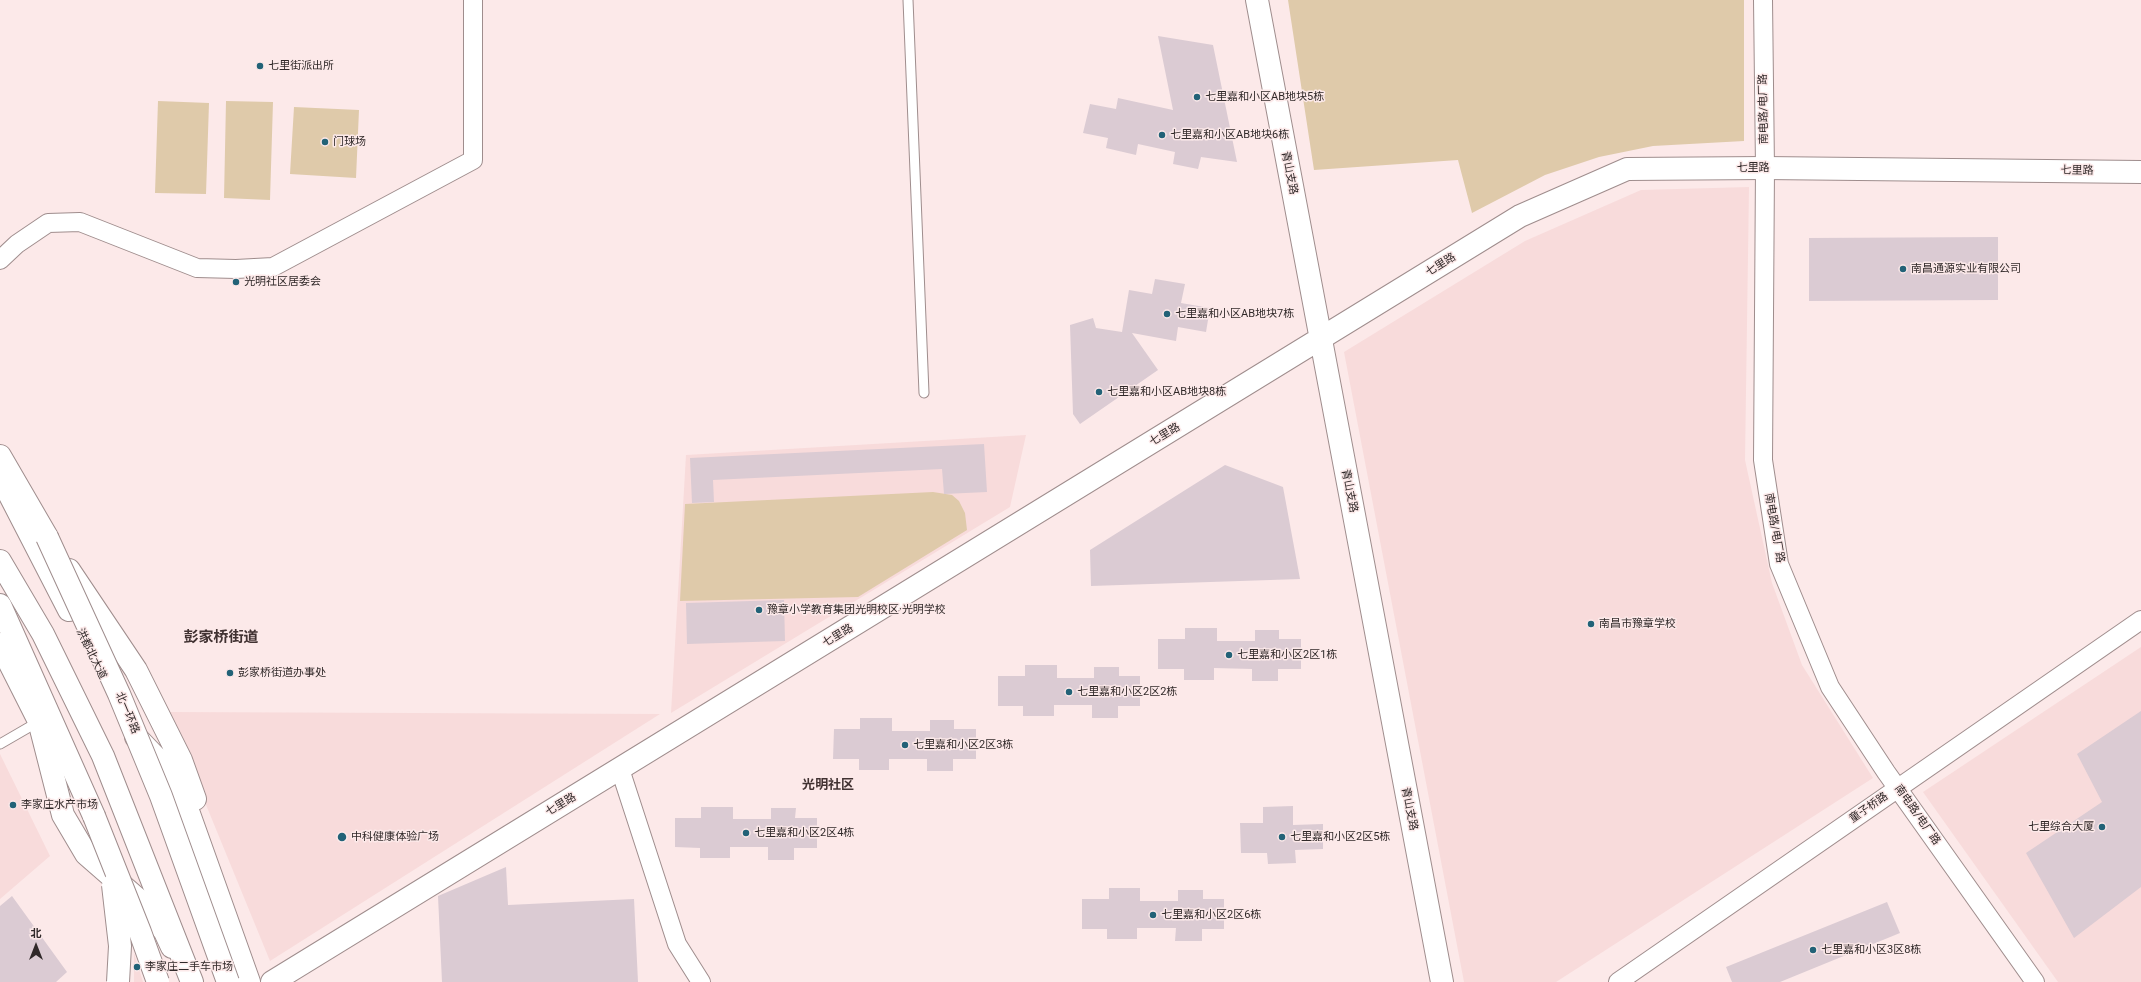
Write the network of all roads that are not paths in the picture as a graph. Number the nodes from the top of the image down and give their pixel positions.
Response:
1 (473, 0) edge
2 (908, 0) edge
3 (1257, 0) edge
4 (1763, 0) edge
5 (1765, 168) junction
6 (2141, 172) edge
7 (0, 260) edge
8 (1321, 340) junction
9 (924, 393) dead end
10 (0, 456) edge
11 (0, 476) edge
12 (47, 537) junction
13 (0, 561) edge
14 (0, 605) edge
15 (2141, 620) edge
16 (0, 644) edge
17 (39, 721) junction
18 (0, 744) edge
19 (620, 769) junction
20 (1898, 788) junction
21 (94, 816) junction
22 (118, 982) edge
23 (158, 982) edge
24 (186, 982) edge
25 (192, 982) edge
26 (228, 982) edge
27 (249, 982) edge
28 (262, 982) edge
29 (272, 982) edge
30 (701, 982) edge
31 (1442, 982) edge
32 (1618, 982) edge
33 (2035, 982) edge

1 - 7 street
2 - 9 lane
3 - 8 main road, 青山支路
4 - 5 street, 南电路/电厂路
5 - 6 main road, 七里路
5 - 8 main road, 七里路
5 - 20 street, 南电路/电厂路
8 - 19 main road, 七里路
8 - 31 main road, 青山支路
10 - 12 main road, 北一环路
11 - 27 main road, 洪都北大道
12 - 26 main road, 北一环路, bridge
12 - 28 main road, bridge
13 - 25 main road
14 - 21 main road
15 - 20 street, 童子桥路
16 - 17 main road
17 - 18 lane
17 - 24 main road
19 - 29 main road, 七里路
19 - 30 street
20 - 32 street, 童子桥路
20 - 33 street, 南电路/电厂路
21 - 22 main road, bridge
21 - 23 main road, bridge

